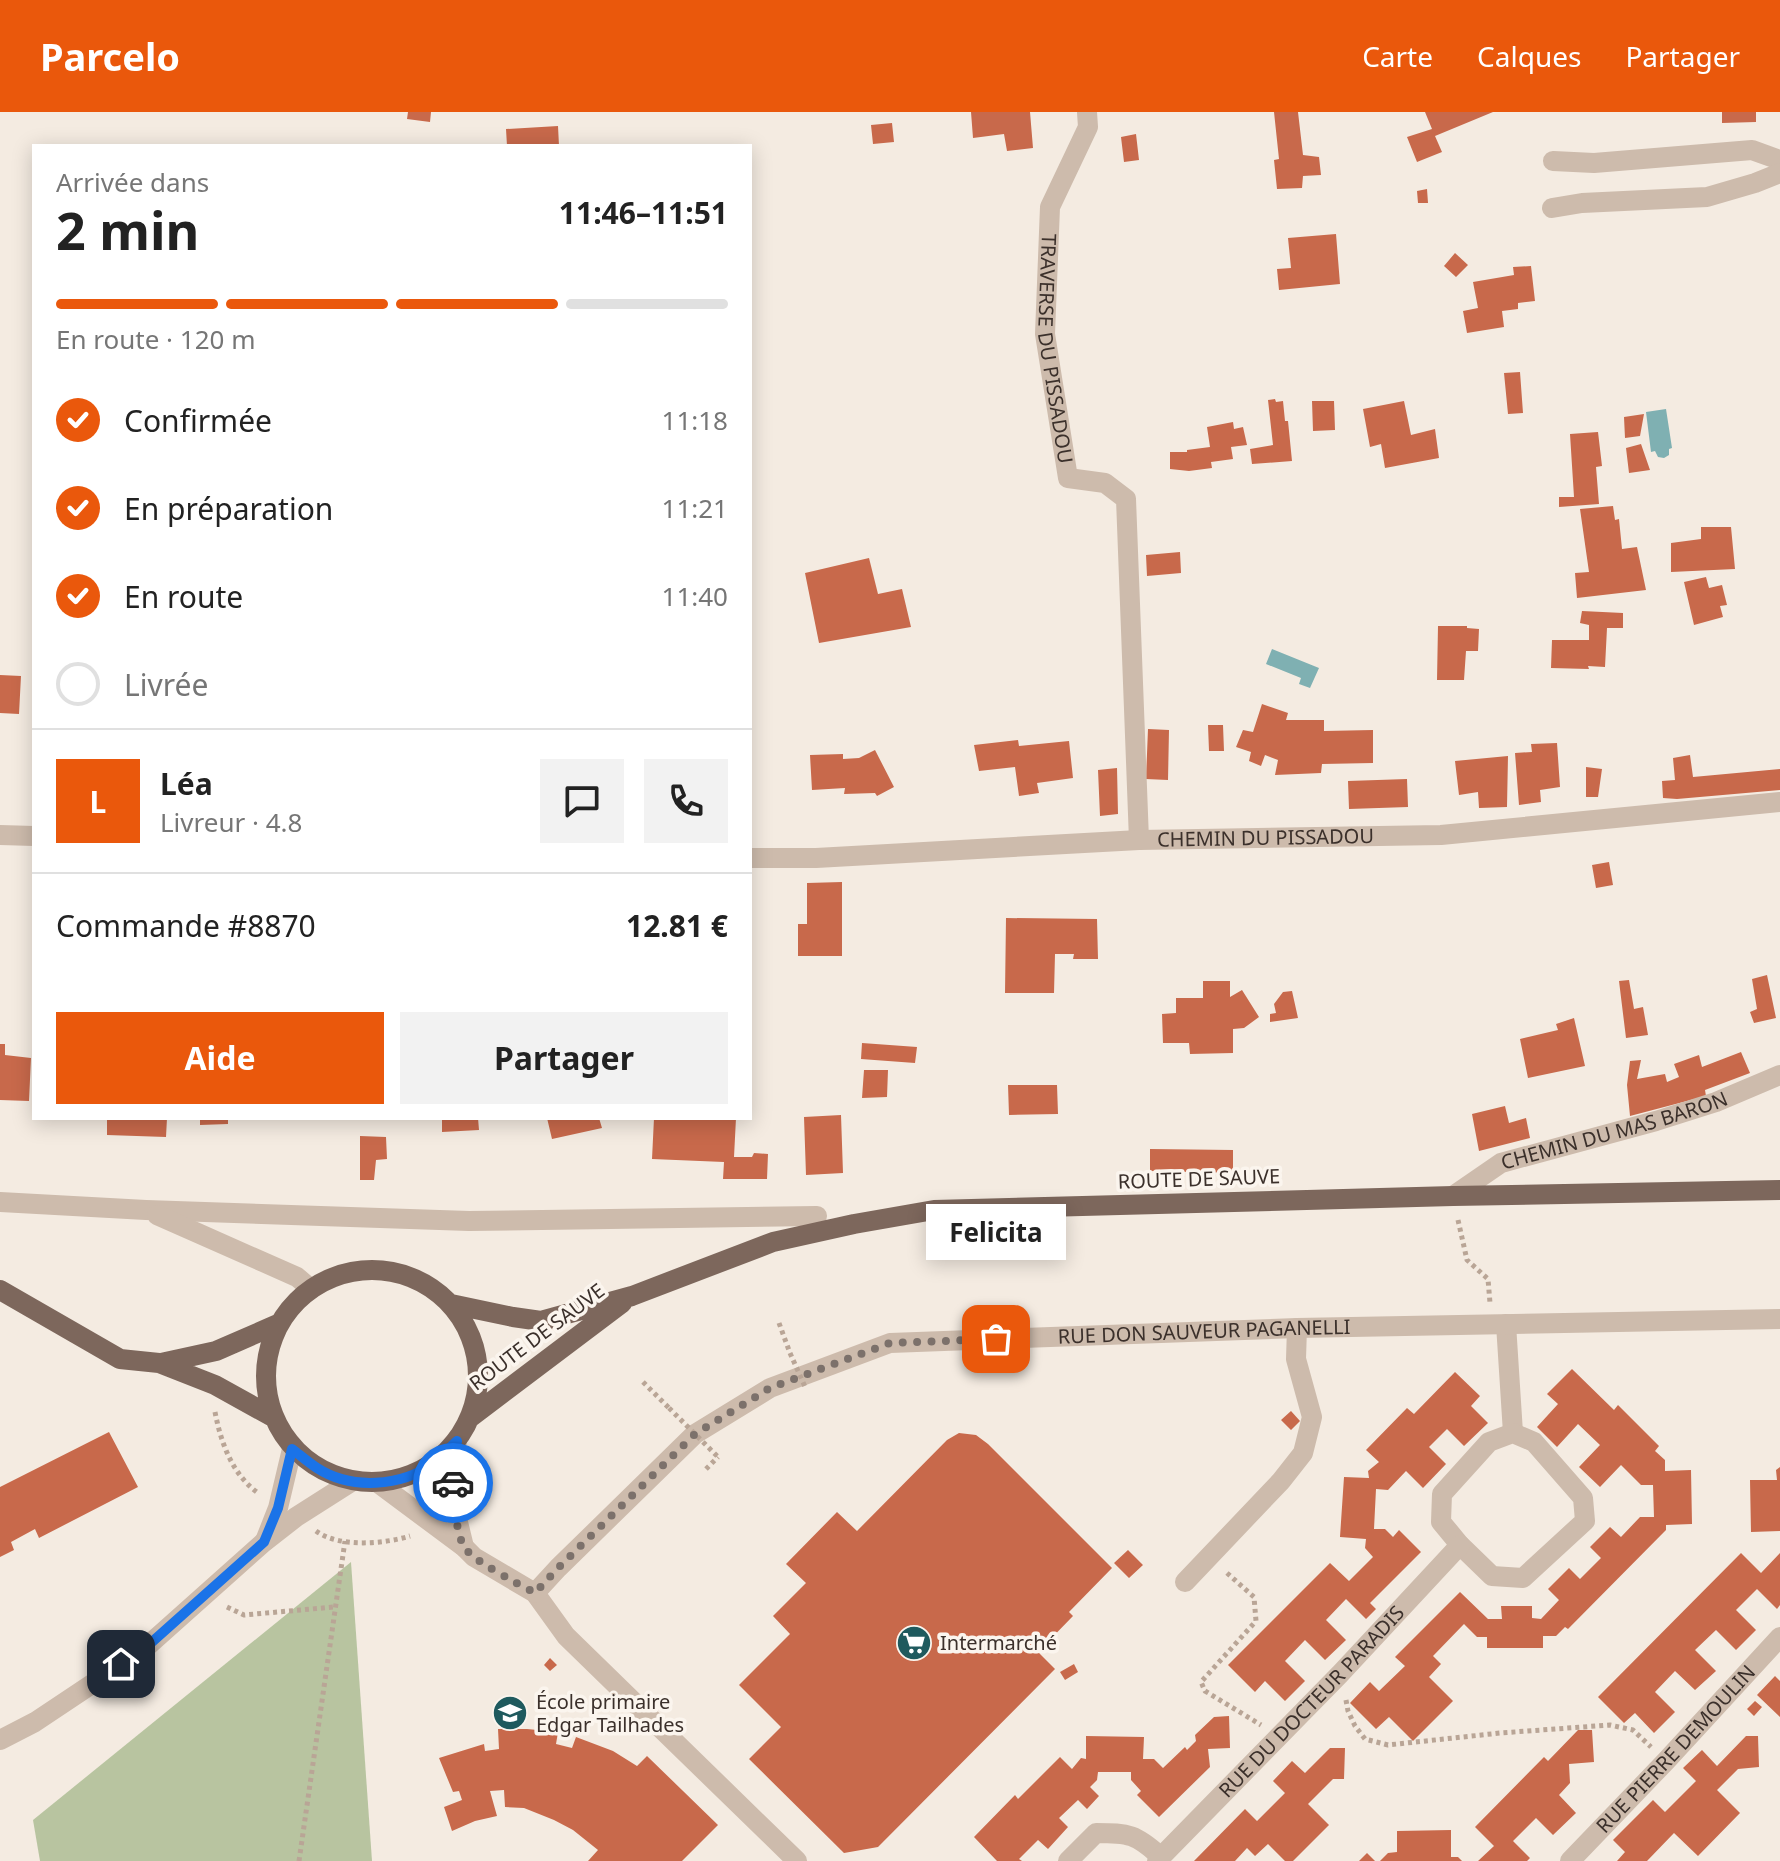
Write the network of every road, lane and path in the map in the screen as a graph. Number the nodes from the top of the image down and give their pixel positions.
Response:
1 (1087, 112) edge
2 (1780, 160) edge
3 (1553, 161) dead end
4 (1780, 173) edge
5 (1552, 208) dead end
6 (1780, 802) edge
7 (0, 835) edge
8 (32, 836) edge
9 (1139, 840) junction
10 (752, 858) edge
11 (1780, 1075) edge
12 (1780, 1190) edge
13 (1453, 1196) junction
14 (0, 1202) edge
15 (146, 1210) junction
16 (817, 1216) dead end
17 (311, 1289) junction
18 (0, 1290) edge
19 (632, 1296) junction
20 (451, 1304) junction
21 (1780, 1319) edge
22 (779, 1323) dead end
23 (278, 1324) junction
24 (1499, 1324) junction
25 (1297, 1328) junction
26 (159, 1363) junction
27 (643, 1382) dead end
28 (806, 1389) dead end
29 (214, 1408) dead end
30 (271, 1416) junction
31 (471, 1417) junction
32 (1513, 1433) junction
33 (457, 1441) junction
34 (292, 1449) junction
35 (706, 1469) dead end
36 (351, 1482) junction
37 (378, 1483) junction
38 (262, 1497) dead end
39 (306, 1525) dead end
40 (419, 1533) dead end
41 (345, 1541) junction
42 (264, 1542) junction
43 (1460, 1545) junction
44 (464, 1547) junction
45 (1209, 1557) junction
46 (1185, 1582) dead end
47 (207, 1593) junction
48 (535, 1593) junction
49 (334, 1607) junction
50 (1780, 1637) edge
51 (1340, 1674) junction
52 (1280, 1735) junction
53 (0, 1740) edge
54 (1666, 1761) junction
55 (1159, 1859) edge
56 (299, 1861) edge
57 (797, 1861) edge
58 (1068, 1861) edge
59 (1570, 1861) edge

1 - 9 street, TRAVERSE DU PISSADOU
2 - 3 street
4 - 5 street
6 - 9 street, CHEMIN DU PISSADOU
7 - 8 street
9 - 10 street, CHEMIN DU PISSADOU
11 - 13 street, CHEMIN DU MAS BARON
12 - 13 main road, ROUTE DE SAUVE
13 - 19 main road, ROUTE DE SAUVE
13 - 24 path
14 - 15 street
15 - 16 street
15 - 17 street
17 - 20 main road
17 - 23 main road
18 - 26 main road
19 - 20 main road, ROUTE DE SAUVE
19 - 31 main road, ROUTE DE SAUVE
20 - 31 main road
21 - 24 street, RUE DON SAUVEUR PAGANELLI
22 - 28 path, bridge
23 - 26 main road
23 - 30 main road
24 - 25 street, RUE DON SAUVEUR PAGANELLI
24 - 32 street
25 - 45 street
25 - 48 street, RUE DON SAUVEUR PAGANELLI
26 - 30 main road
27 - 35 path, bridge
29 - 38 path
30 - 34 main road
31 - 33 main road
32 - 43 street
32 - 43 street
33 - 37 main road
33 - 44 street
34 - 36 main road
34 - 42 street
36 - 37 main road
36 - 42 street
37 - 44 street
39 - 41 path
40 - 41 path
41 - 49 path
42 - 47 street
43 - 51 street, RUE DU DOCTEUR PARADIS
44 - 48 street
45 - 46 street
45 - 52 path
47 - 49 path
47 - 53 street
48 - 57 street
49 - 56 path
50 - 54 street, RUE PIERRE DEMOULIN
51 - 52 street, RUE DU DOCTEUR PARADIS
51 - 54 path
52 - 55 street, RUE DU DOCTEUR PARADIS
54 - 59 street, RUE PIERRE DEMOULIN
55 - 58 street, RUE DU DOCTEUR PARADIS

